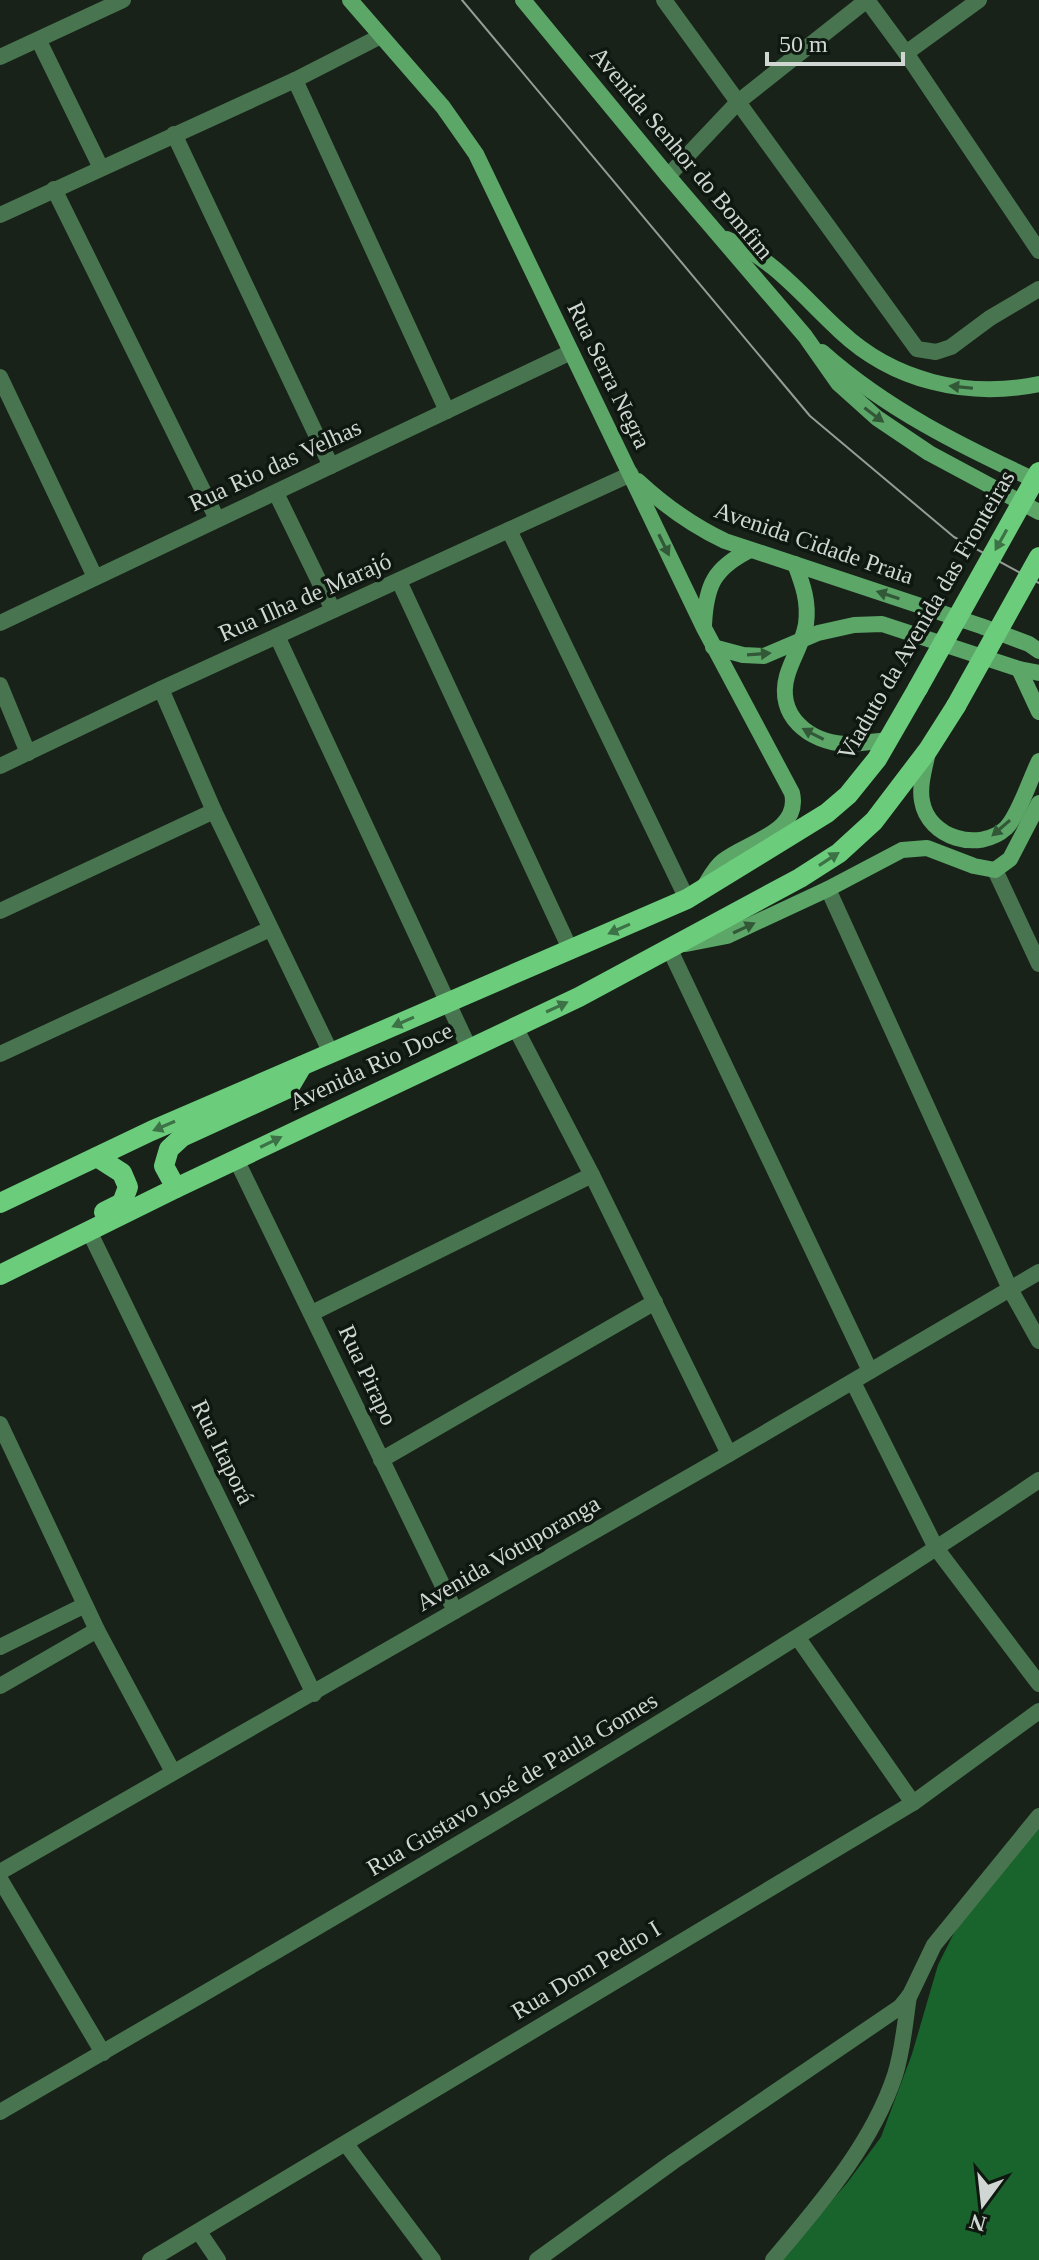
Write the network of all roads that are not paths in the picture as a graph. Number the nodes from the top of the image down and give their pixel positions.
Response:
1 (123, 0) edge
2 (350, 0) edge
3 (523, 0) edge
4 (664, 0) edge
5 (867, 0) edge
6 (979, 0) edge
7 (381, 36) junction
8 (39, 41) junction
9 (906, 53) junction
10 (0, 57) edge
11 (295, 80) junction
12 (738, 102) junction
13 (174, 134) junction
14 (101, 168) junction
15 (668, 176) junction
16 (54, 189) junction
17 (0, 215) edge
18 (719, 236) junction
19 (1039, 251) edge
20 (1039, 289) edge
21 (805, 336) junction
22 (571, 352) junction
23 (0, 377) edge
24 (1039, 384) edge
25 (447, 411) junction
26 (331, 466) junction
27 (1039, 472) edge
28 (631, 474) junction
29 (1039, 482) edge
30 (276, 493) junction
31 (1039, 512) edge
32 (217, 519) junction
33 (509, 530) junction
34 (750, 550) junction
35 (1039, 557) edge
36 (795, 564) junction
37 (95, 577) junction
38 (399, 581) junction
39 (333, 610) junction
40 (0, 623) edge
41 (704, 628) junction
42 (277, 636) junction
43 (803, 639) junction
44 (713, 647) junction
45 (1039, 651) edge
46 (1019, 669) junction
47 (1039, 673) edge
48 (0, 685) edge
49 (161, 689) junction
50 (1039, 712) edge
51 (889, 740) junction
52 (928, 750) junction
53 (28, 753) junction
54 (1039, 761) edge
55 (0, 766) edge
56 (792, 793) joint
57 (1039, 803) edge
58 (214, 811) junction
59 (741, 865) joint
60 (995, 870) junction
61 (828, 889) junction
62 (695, 894) junction
63 (0, 911) edge
64 (270, 929) junction
65 (669, 948) junction
66 (571, 951) junction
67 (1039, 964) edge
68 (447, 1003) junction
69 (515, 1027) junction
70 (469, 1048) junction
71 (331, 1053) junction
72 (0, 1054) edge
73 (302, 1066) junction
74 (97, 1157) junction
75 (236, 1159) junction
76 (592, 1175) junction
77 (176, 1188) junction
78 (0, 1203) edge
79 (89, 1231) junction
80 (0, 1264) edge
81 (1039, 1272) edge
82 (0, 1275) edge
83 (1010, 1289) junction
84 (655, 1302) junction
85 (312, 1313) junction
86 (1039, 1341) edge
87 (870, 1371) junction
88 (853, 1382) junction
89 (0, 1424) edge
90 (729, 1454) junction
91 (381, 1460) junction
92 (1039, 1480) edge
93 (936, 1548) junction
94 (85, 1605) junction
95 (455, 1611) junction
96 (97, 1630) junction
97 (798, 1638) junction
98 (0, 1647) edge
99 (1039, 1684) edge
100 (0, 1686) edge
101 (314, 1694) junction
102 (1039, 1711) edge
103 (173, 1772) junction
104 (913, 1803) junction
105 (1039, 1816) edge
106 (0, 1872) edge
107 (0, 1879) edge
108 (910, 1995) junction
109 (103, 2053) junction
110 (0, 2112) edge
111 (346, 2144) junction
112 (199, 2232) junction
113 (150, 2260) edge
114 (218, 2260) edge
115 (433, 2260) edge
116 (537, 2260) edge
117 (773, 2260) edge

1 - 8 street
2 - 7 main road, Rua Serra Negra
3 - 15 main road, Avenida Senhor do Bomfim
4 - 12 street
5 - 9 street
5 - 12 street
6 - 9 street
7 - 11 street
7 - 22 main road, Rua Serra Negra
8 - 10 street
8 - 14 street
9 - 19 street
11 - 13 street
11 - 25 street
12 - 15 street
12 - 20 street
13 - 14 street
13 - 26 street
14 - 16 street
15 - 18 main road, Avenida Senhor do Bomfim
16 - 17 street
16 - 32 street
18 - 21 main road, Avenida Senhor do Bomfim
24 -> 18 main road
21 - 29 main road
21 -> 31 main road
22 - 25 street, Rua Rio das Velhas
22 - 28 main road, Rua Serra Negra
23 - 37 street
25 - 26 street, Rua Rio das Velhas
26 - 30 street, Rua Rio das Velhas
27 -> 51 main road, Viaduto da Avenida das Fronteiras, bridge
28 - 33 street, Rua Ilha de Marajó
28 - 34 main road, Avenida Cidade Praia
28 -> 41 main road, Rua Serra Negra
30 - 32 street, Rua Rio das Velhas
30 - 39 street
32 - 37 street, Rua Rio das Velhas
33 - 38 street, Rua Ilha de Marajó
33 - 62 street
34 - 36 main road, Avenida Cidade Praia
34 - 41 main road
35 - 52 main road, bridge
36 - 43 main road
45 -> 36 main road, Avenida Cidade Praia
37 - 40 street, Rua Rio das Velhas
38 - 39 street, Rua Ilha de Marajó
38 - 66 street
39 - 42 street, Rua Ilha de Marajó
41 - 44 main road, Rua Serra Negra
42 - 49 street, Rua Ilha de Marajó
42 - 68 street
44 -> 43 main road
43 - 46 main road
51 -> 43 main road
44 - 56 main road, Rua Serra Negra
46 - 47 main road
46 - 50 main road
48 - 53 street
49 - 53 street, Rua Ilha de Marajó
49 - 58 street
51 - 59 main road, Viaduto da Avenida das Fronteiras
54 -> 52 main road
65 -> 52 main road, Avenida Rio Doce
53 - 55 street, Rua Ilha de Marajó
56 - 62 main road, Avenida Rio Doce
57 - 60 main road
58 - 63 street
58 - 64 street
59 - 62 main road, Avenida Rio Doce
60 - 61 main road
60 - 67 street
65 -> 61 main road
61 - 83 street
62 -> 66 main road, Avenida Rio Doce
64 - 71 street
64 - 72 street
69 -> 65 main road, Avenida Rio Doce
65 - 87 street
66 - 68 main road, Avenida Rio Doce
68 - 70 street
68 -> 71 main road, Avenida Rio Doce
69 - 70 main road, Avenida Rio Doce
69 - 76 street
75 -> 70 main road, Avenida Rio Doce
71 - 73 main road, Avenida Rio Doce
73 -> 74 main road, Avenida Rio Doce
73 - 77 main road
74 - 78 main road, Avenida Rio Doce
74 - 80 main road
75 - 77 main road, Avenida Rio Doce
75 - 85 street, Rua Pirapo
76 - 84 street
76 - 85 street
77 - 79 main road, Avenida Rio Doce
79 - 82 main road, Avenida Rio Doce
79 - 101 street, Rua Itaporá
81 - 83 street, Avenida Votuporanga
83 - 86 street
83 - 87 street, Avenida Votuporanga
84 - 90 street
84 - 91 street
85 - 91 street, Rua Pirapo
87 - 88 street, Avenida Votuporanga
88 - 90 street, Avenida Votuporanga
88 - 93 street
89 - 94 street
90 - 95 street, Avenida Votuporanga
91 - 95 street, Rua Pirapo
92 - 93 street, Rua Gustavo José de Paula Gomes
93 - 97 street, Rua Gustavo José de Paula Gomes
93 - 99 street
94 - 96 street
94 - 98 street
95 - 101 street, Avenida Votuporanga
96 - 100 street
96 - 103 street
97 - 104 street
97 - 109 street, Rua Gustavo José de Paula Gomes
101 - 103 street, Avenida Votuporanga
102 - 104 street, Rua Dom Pedro I
103 - 106 street, Avenida Votuporanga
104 - 111 street, Rua Dom Pedro I
105 - 108 street
107 - 109 street
108 - 116 street
108 - 117 street
109 - 110 street, Rua Gustavo José de Paula Gomes
111 - 112 street, Rua Dom Pedro I
111 - 115 street
112 - 113 street, Rua Dom Pedro I
112 - 114 street

